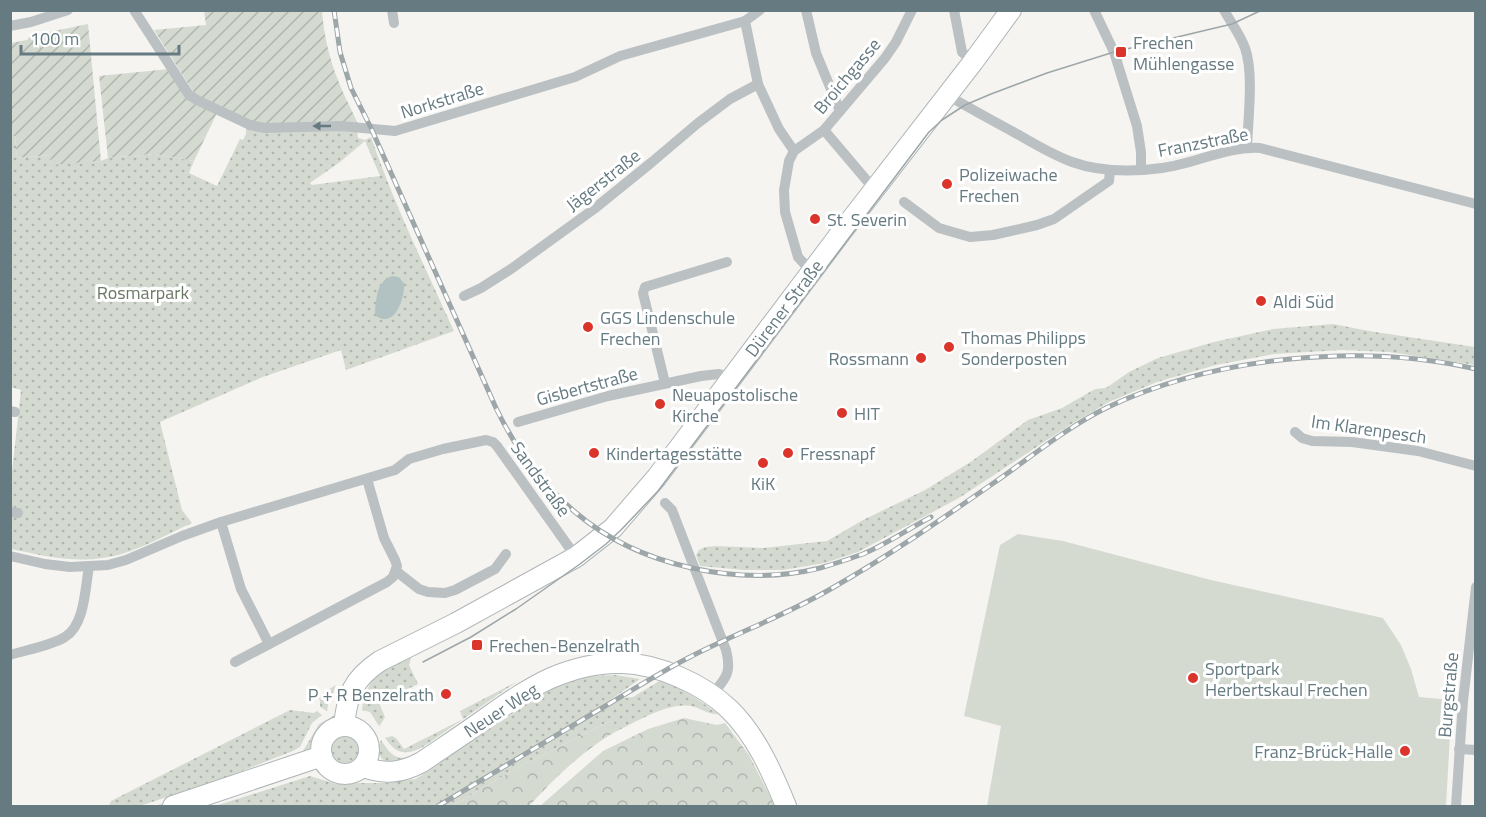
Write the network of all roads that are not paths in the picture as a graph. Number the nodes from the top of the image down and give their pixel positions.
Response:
1 (68, 10) edge
2 (134, 10) edge
3 (392, 10) edge
4 (760, 10) edge
5 (806, 10) edge
6 (912, 10) edge
7 (954, 10) edge
8 (1011, 10) edge
9 (1094, 10) edge
10 (1224, 10) edge
11 (745, 21) junction
12 (394, 23) dead end
13 (10, 26) edge
14 (974, 62) junction
15 (758, 84) junction
16 (947, 95) junction
17 (840, 111) junction
18 (824, 130) junction
19 (1247, 147) junction
20 (794, 151) junction
21 (1110, 170) junction
22 (1141, 170) junction
23 (874, 189) junction
24 (904, 202) dead end
25 (1476, 204) edge
26 (727, 262) dead end
27 (811, 271) junction
28 (464, 296) dead end
29 (731, 380) junction
30 (665, 383) junction
31 (518, 422) dead end
32 (1294, 432) dead end
33 (1476, 466) edge
34 (367, 479) junction
35 (665, 502) dead end
36 (221, 522) junction
37 (506, 554) dead end
38 (10, 556) edge
39 (576, 557) junction
40 (89, 567) junction
41 (396, 572) junction
42 (1476, 587) edge
43 (269, 644) junction
44 (10, 655) edge
45 (235, 662) dead end
46 (712, 695) junction
47 (344, 726) junction
48 (1459, 749) junction
49 (1476, 750) edge
50 (322, 756) junction
51 (363, 767) junction
52 (173, 807) edge
53 (786, 807) edge
54 (1456, 807) edge

1 - 13 street
11 -> 2 street, Norkstraße
3 - 12 street
4 - 11 street, Norkstraße
5 - 17 street
6 - 17 street, Broichgasse
7 - 14 street
8 - 14 main road, Dürener Straße
9 - 22 street
10 - 19 street
11 - 15 street
14 - 16 main road, Dürener Straße
15 - 20 street
15 - 28 street, Jägerstraße
16 - 21 street, Franzstraße
16 - 23 main road, Dürener Straße
17 - 18 street, Broichgasse
18 - 20 street, Broichgasse
18 - 23 street
19 - 22 street, Franzstraße
19 - 25 street, Franzstraße
20 - 27 street
21 - 22 street, Franzstraße
21 - 24 street
23 - 27 main road, Dürener Straße
26 - 30 street, Gisbertstraße
27 - 29 main road, Dürener Straße
29 - 30 street, Gisbertstraße
29 - 39 main road, Dürener Straße
30 - 31 street, Gisbertstraße
32 - 33 street, Im Klarenpesch
34 - 36 street, Sandstraße
34 - 39 street, Sandstraße
34 - 41 street
35 - 46 street
36 - 40 street, Sandstraße
36 - 43 street
37 - 41 street
38 - 40 street, Sandstraße
39 - 47 main road, Dürener Straße
40 - 44 street
41 - 43 street
42 - 48 street, Burgstraße
43 - 45 street
46 - 51 main road, Neuer Weg
46 - 53 main road, Neuer Weg
47 - 50 main road
47 - 51 main road
48 - 49 street
48 - 54 street, Burgstraße
50 - 51 main road
50 - 52 main road

